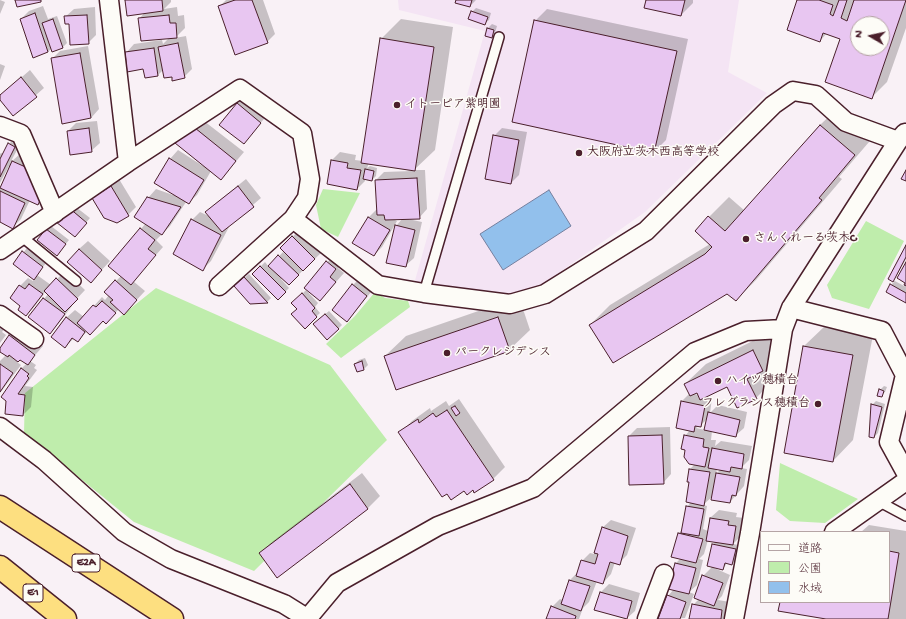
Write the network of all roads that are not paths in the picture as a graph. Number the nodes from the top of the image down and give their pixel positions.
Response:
1 (109, 0) edge
2 (498, 36) dead end
3 (0, 126) edge
4 (902, 137) edge
5 (128, 162) junction
6 (55, 213) junction
7 (293, 219) junction
8 (21, 236) junction
9 (0, 250) edge
10 (76, 281) dead end
11 (219, 286) dead end
12 (424, 293) junction
13 (791, 308) junction
14 (0, 315) edge
15 (782, 329) junction
16 (34, 339) dead end
17 (0, 427) edge
18 (906, 473) edge
19 (906, 481) edge
20 (878, 501) junction
21 (0, 507) edge
22 (906, 516) edge
23 (835, 531) edge
24 (755, 534) edge
25 (0, 567) edge
26 (664, 574) dead end
27 (65, 619) edge
28 (172, 619) edge
29 (307, 619) edge
30 (647, 619) edge
31 (734, 619) edge

1 - 5 street
2 - 12 lane
3 - 6 street
4 - 12 street
4 - 13 street
5 - 6 street
5 - 7 street
6 - 8 street
7 - 11 street
7 - 12 street
8 - 9 street
8 - 10 lane
13 - 15 street
13 - 18 street
14 - 16 street
15 - 24 street
15 - 29 street
17 - 29 street
19 - 20 street
20 - 22 lane
20 - 23 street
21 - 28 highway, E2A
24 - 31 street
25 - 27 highway, E1
26 - 30 street

